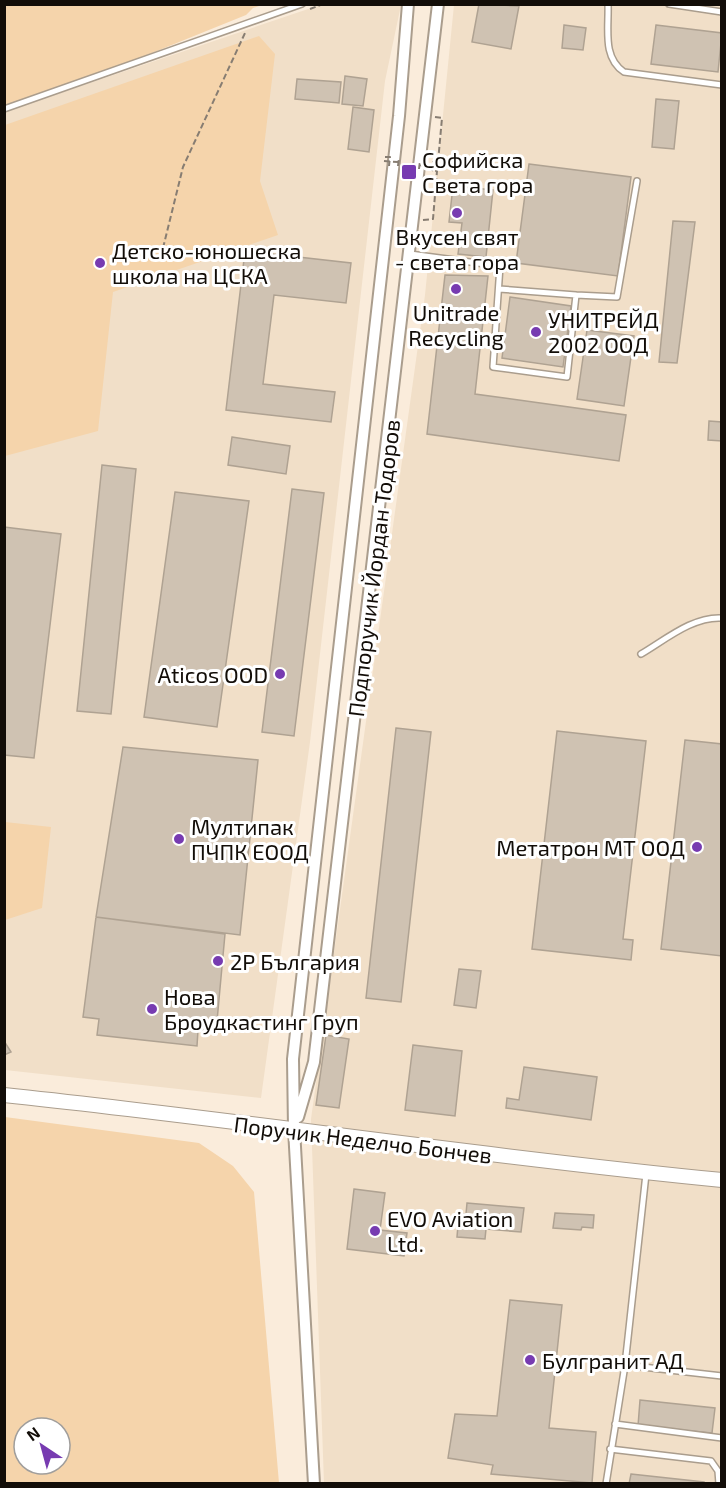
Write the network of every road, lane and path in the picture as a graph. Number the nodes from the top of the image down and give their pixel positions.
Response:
1 (302, 4) edge
2 (408, 4) edge
3 (438, 4) edge
4 (608, 4) edge
5 (669, 4) edge
6 (722, 12) edge
7 (250, 22) junction
8 (722, 85) edge
9 (4, 109) edge
10 (442, 118) dead end
11 (385, 159) dead end
12 (389, 161) junction
13 (398, 162) dead end
14 (419, 165) dead end
15 (389, 166) dead end
16 (433, 166) junction
17 (637, 181) dead end
18 (433, 219) dead end
19 (164, 248) dead end
20 (410, 254) junction
21 (499, 289) junction
22 (576, 295) junction
23 (722, 618) edge
24 (641, 654) dead end
25 (4, 1095) edge
26 (294, 1129) junction
27 (646, 1173) junction
28 (722, 1180) edge
29 (625, 1365) junction
30 (722, 1376) edge
31 (615, 1424) junction
32 (722, 1438) edge
33 (610, 1449) junction
34 (314, 1484) edge
35 (606, 1484) edge
36 (719, 1484) edge

1 - 7 lane
2 - 26 street, Подпоручик Йордан Тодоров
3 - 20 street, Подпоручик Йордан Тодоров
4 - 8 lane
5 - 6 lane
7 - 9 lane
7 - 19 path
10 - 16 path, bridge
11 - 12 path, bridge
12 - 13 path, bridge
12 - 15 path, bridge
14 - 16 path, bridge
16 - 18 path, bridge
17 - 22 lane
20 - 21 lane
20 - 26 street, Подпоручик Йордан Тодоров
21 - 22 lane
21 - 22 lane
23 - 24 lane
25 - 26 street, Поручик Неделчо Бончев
26 - 27 street, Поручик Неделчо Бончев
26 - 34 street, Подпоручик Йордан Тодоров
27 - 28 street, Поручик Неделчо Бончев
27 - 29 lane
29 - 30 lane
29 - 31 lane
31 - 32 lane
31 - 33 lane
33 - 35 lane
33 - 36 lane

